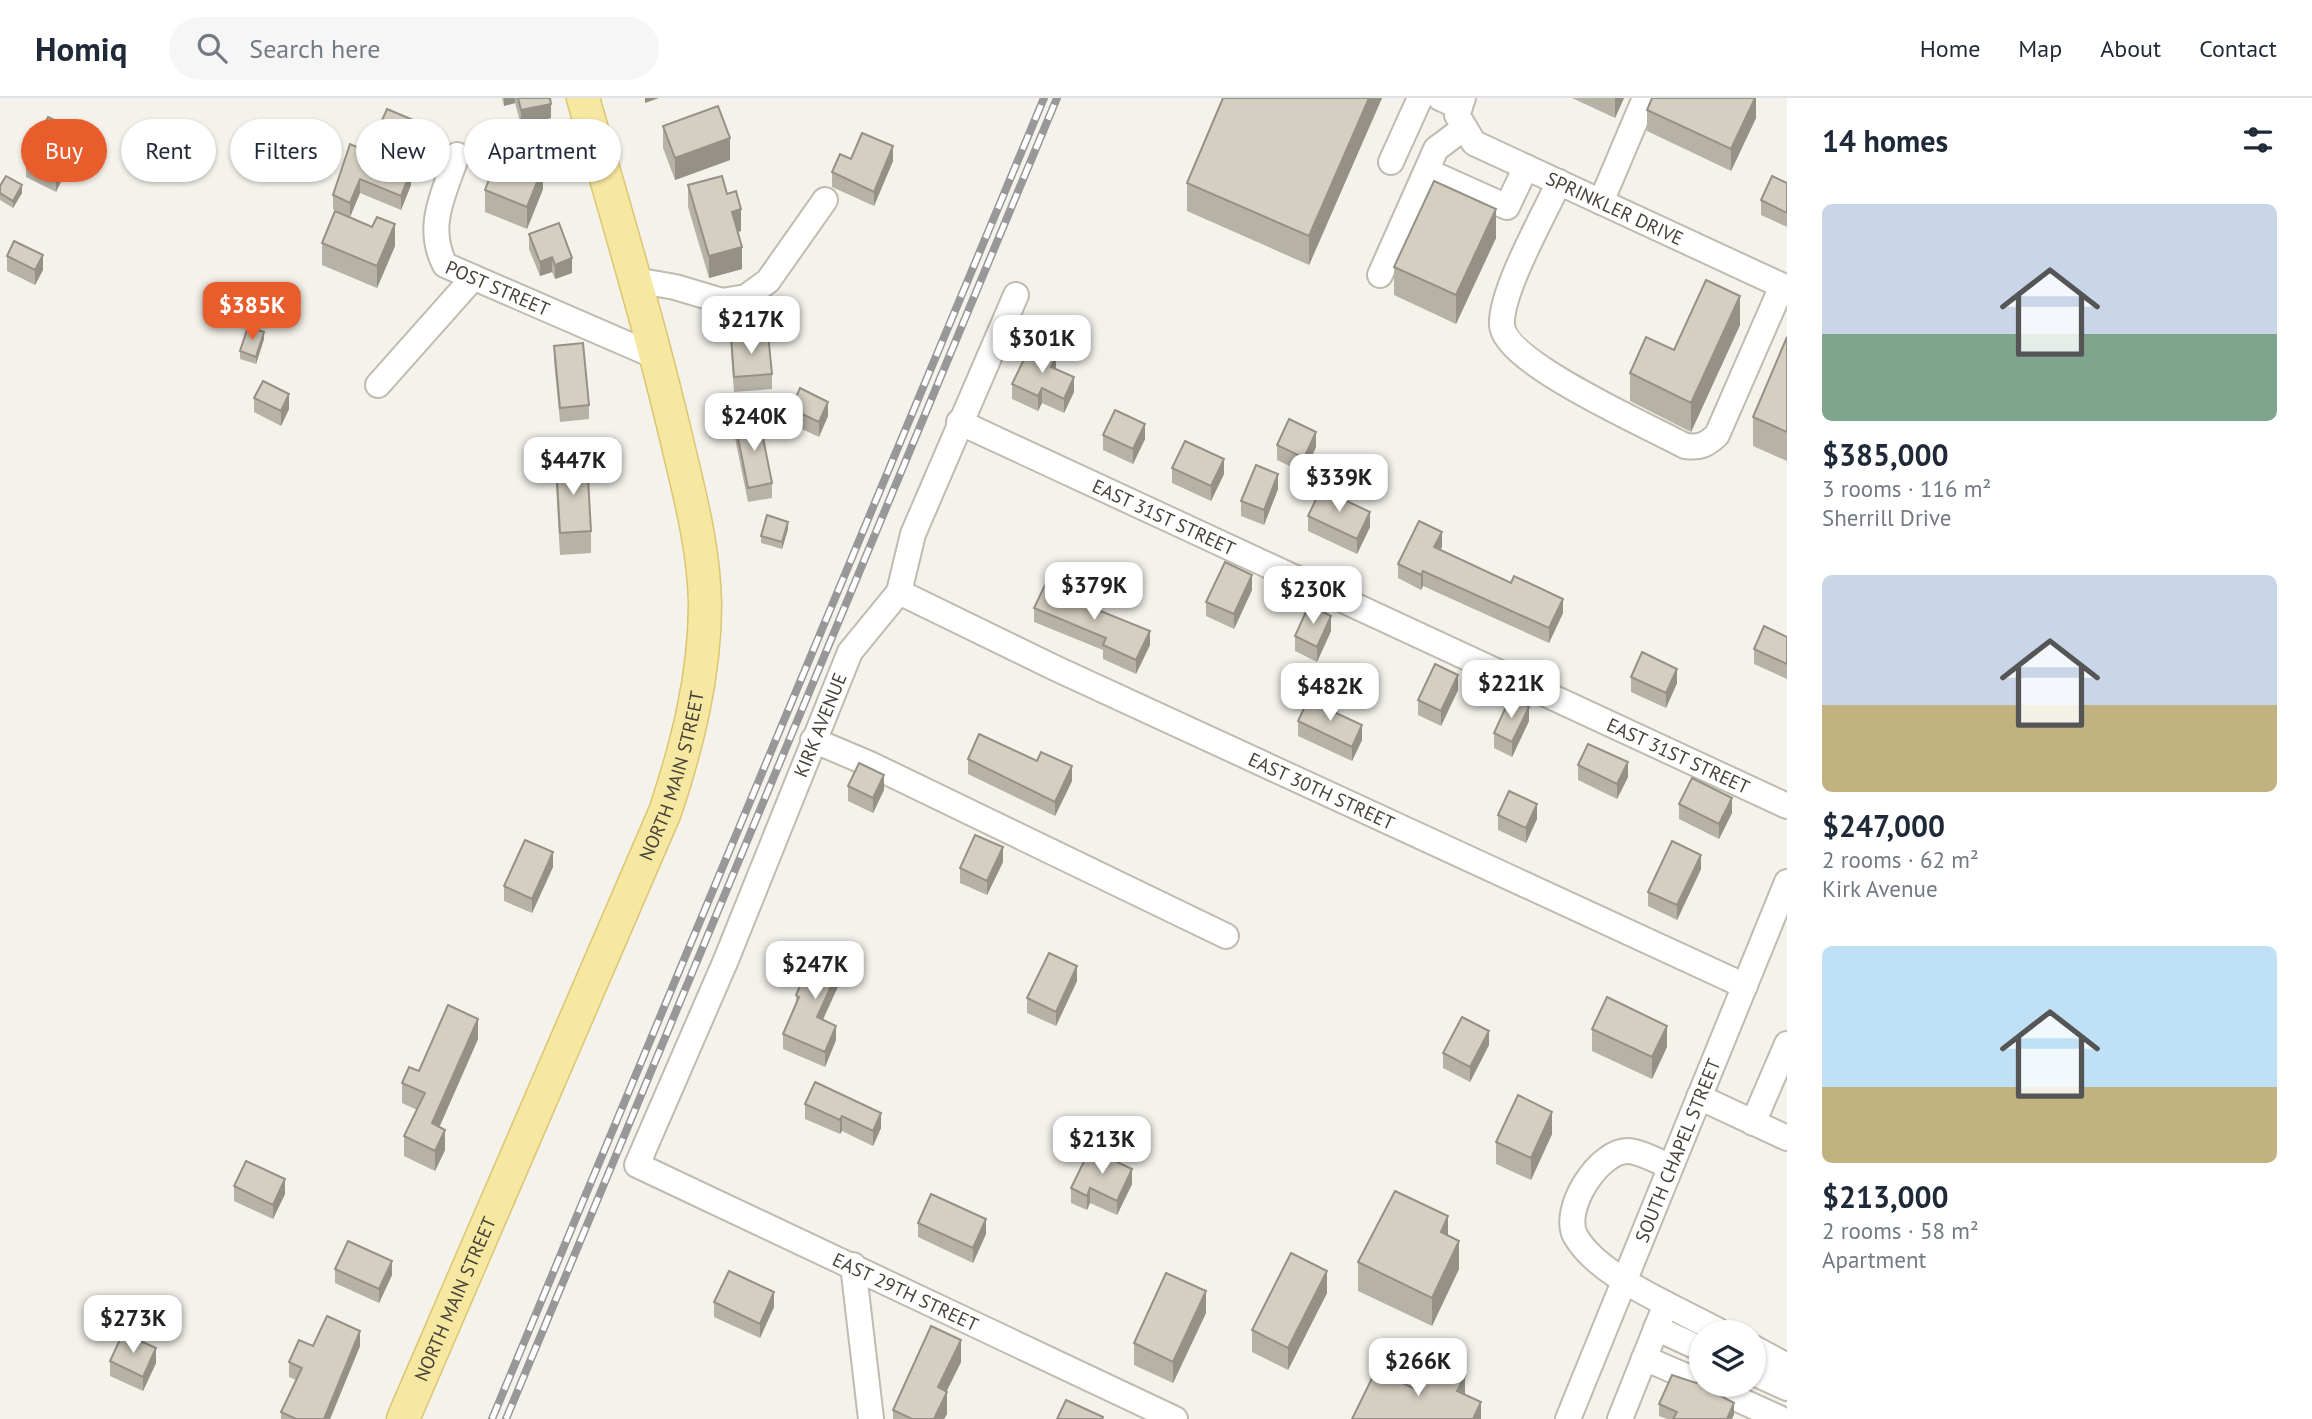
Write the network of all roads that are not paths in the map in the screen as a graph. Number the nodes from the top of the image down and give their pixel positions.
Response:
1 (583, 98) edge
2 (1420, 98) edge
3 (1645, 98) edge
4 (1457, 109) edge
5 (457, 155) dead end
6 (1391, 162) dead end
7 (1526, 167) junction
8 (1427, 171) junction
9 (1559, 182) junction
10 (825, 200) dead end
11 (1601, 202) junction
12 (1380, 275) dead end
13 (473, 278) junction
14 (635, 281) junction
15 (1785, 287) edge
16 (1016, 295) dead end
17 (657, 357) junction
18 (379, 385) dead end
19 (960, 422) junction
20 (899, 592) junction
21 (813, 740) junction
22 (1787, 806) edge
23 (1787, 882) edge
24 (1226, 936) dead end
25 (1745, 986) junction
26 (1787, 1044) edge
27 (1699, 1097) junction
28 (1753, 1123) junction
29 (1787, 1138) edge
30 (637, 1166) joint
31 (1670, 1166) junction
32 (853, 1265) junction
33 (1623, 1281) junction
34 (1666, 1304) junction
35 (1697, 1320) edge
36 (1656, 1328) junction
37 (1689, 1343) edge
38 (1766, 1355) edge
39 (1644, 1358) junction
40 (1787, 1366) edge
41 (1689, 1377) edge
42 (1766, 1378) edge
43 (1787, 1388) edge
44 (1736, 1397) edge
45 (1782, 1412) edge
46 (403, 1419) edge
47 (871, 1419) edge
48 (1175, 1419) edge
49 (1567, 1419) edge
50 (1620, 1419) edge

1 - 14 main road, NORTH MAIN STREET
2 - 6 street
3 - 11 street
4 - 7 street, SPRINKLER DRIVE
4 - 8 street
5 - 13 street, POST STREET
7 - 8 street
7 - 9 street, SPRINKLER DRIVE
8 - 12 street
9 - 11 street, SPRINKLER DRIVE
9 - 15 street
10 - 14 street
11 - 15 street, SPRINKLER DRIVE
13 - 17 street, POST STREET
13 - 18 street
14 - 17 main road, NORTH MAIN STREET
16 - 19 street, KIRK AVENUE
17 - 46 main road, NORTH MAIN STREET
19 - 20 street, KIRK AVENUE
19 - 22 street, EAST 31ST STREET
20 - 21 street, KIRK AVENUE
20 - 25 street, EAST 30TH STREET
21 - 24 street
21 - 30 street, KIRK AVENUE
23 - 25 street, SOUTH CHAPEL STREET
25 - 27 street, SOUTH CHAPEL STREET
26 - 28 street
27 - 28 street
27 - 31 street, SOUTH CHAPEL STREET
28 - 29 street
30 - 32 street, EAST 29TH STREET
31 - 33 street, SOUTH CHAPEL STREET
31 - 33 street
32 - 47 street
32 - 48 street, EAST 29TH STREET
33 - 34 street
33 - 49 street, SOUTH CHAPEL STREET
34 - 35 street
34 - 36 street
36 - 37 street
36 - 39 street
38 - 40 street
39 - 41 street
39 - 50 street
42 - 43 street
44 - 45 street

